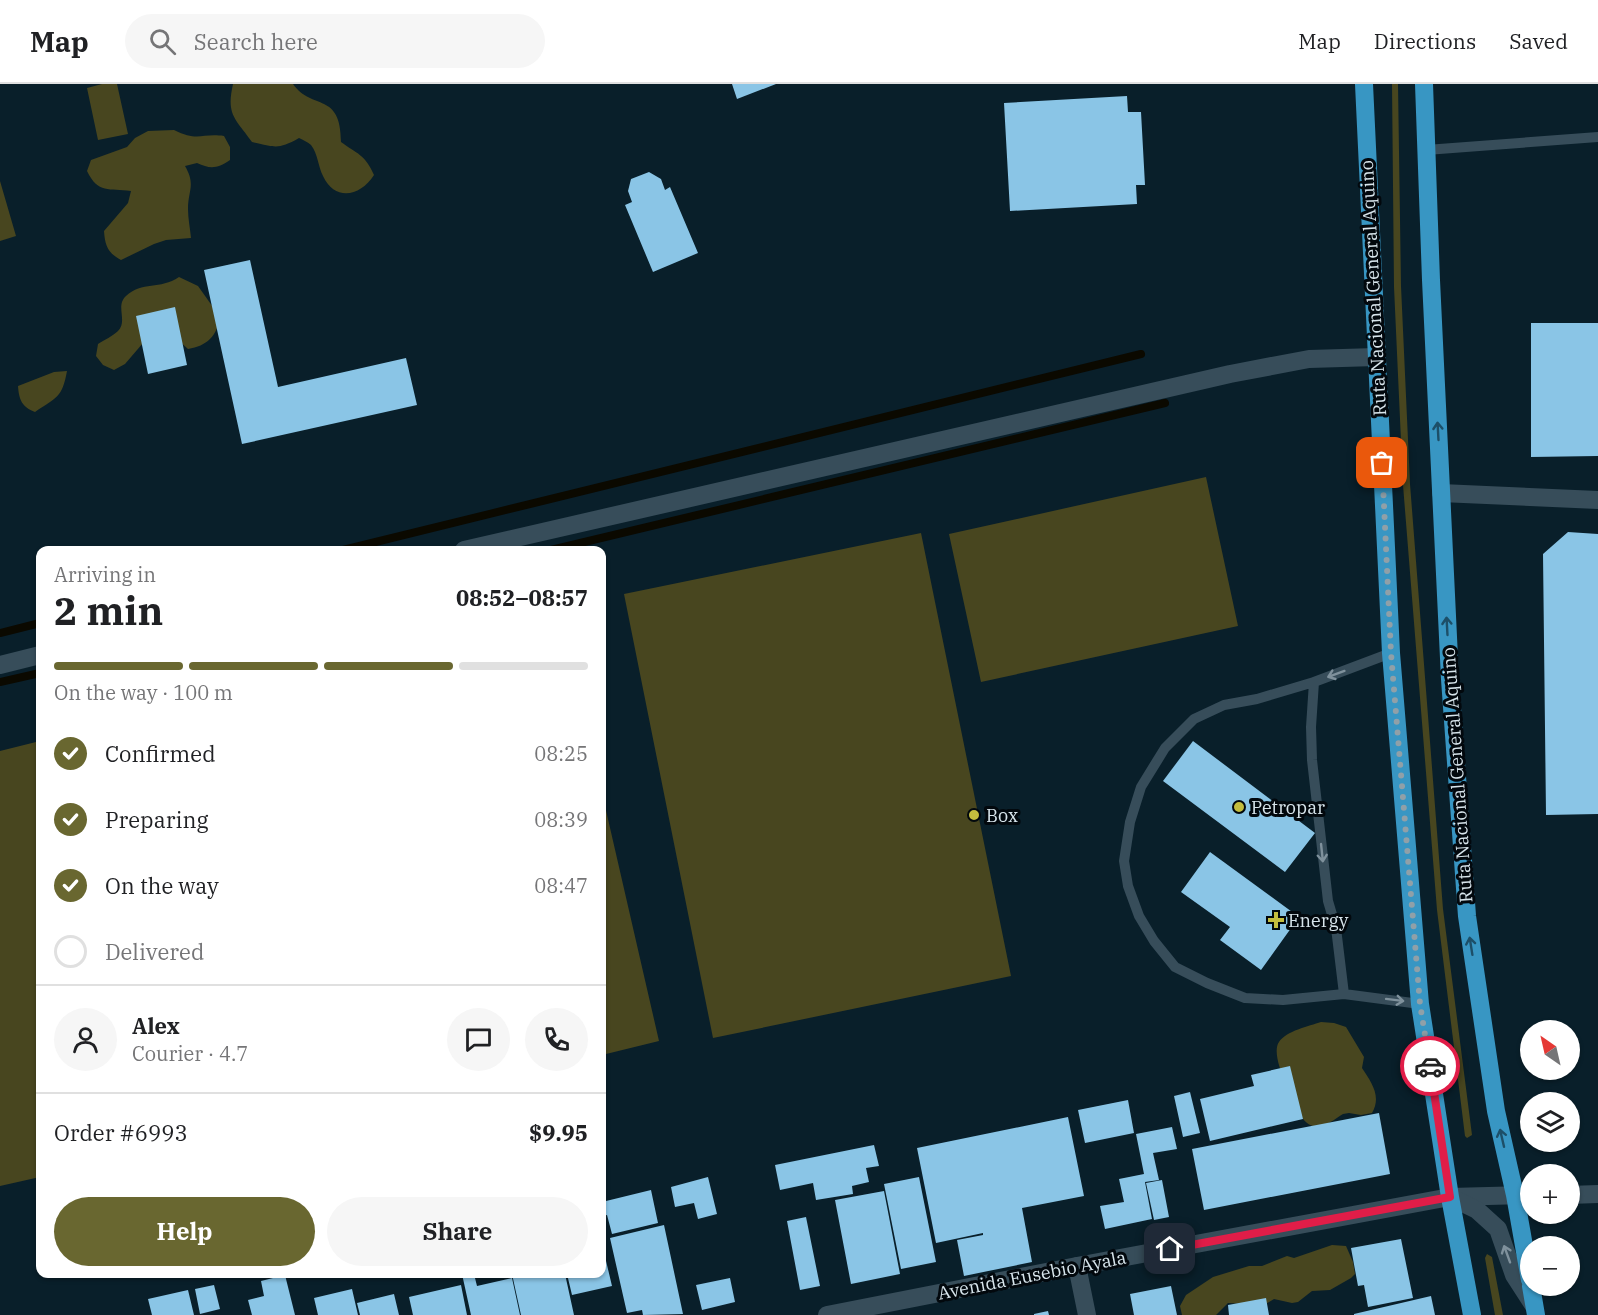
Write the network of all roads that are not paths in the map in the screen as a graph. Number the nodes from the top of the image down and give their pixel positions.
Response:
1 (1364, 84) edge
2 (1424, 84) edge
3 (1598, 136) edge
4 (1426, 150) junction
5 (1376, 357) junction
6 (1442, 493) junction
7 (1598, 500) edge
8 (481, 546) edge
9 (1391, 653) junction
10 (36, 656) edge
11 (0, 665) edge
12 (1314, 682) junction
13 (1344, 994) junction
14 (1420, 1004) junction
15 (1520, 1189) edge
16 (1598, 1194) edge
17 (1520, 1195) edge
18 (1580, 1195) edge
19 (1450, 1197) junction
20 (1077, 1266) junction
21 (1535, 1310) edge
22 (827, 1315) edge
23 (1087, 1315) edge
24 (1472, 1315) edge

1 - 5 highway, Ruta Nacional General Aquino
2 - 4 highway, Ruta Nacional General Aquino
3 - 4 lane
6 -> 4 highway, Ruta Nacional General Aquino
5 - 8 street
5 - 9 highway, Ruta Nacional General Aquino
6 - 7 street
15 -> 6 highway, Ruta Nacional General Aquino
9 -> 12 lane
9 - 14 highway, Ruta Nacional General Aquino
10 - 11 street
12 -> 13 lane
12 - 13 lane
13 -> 14 lane
14 - 19 highway, Ruta Nacional General Aquino
16 - 18 street
17 - 19 street, Avenida Eusebio Ayala
19 - 20 street, Avenida Eusebio Ayala
21 -> 19 street
19 - 24 highway, Ruta Nacional General Aquino
20 - 22 street, Avenida Eusebio Ayala
20 - 23 street

